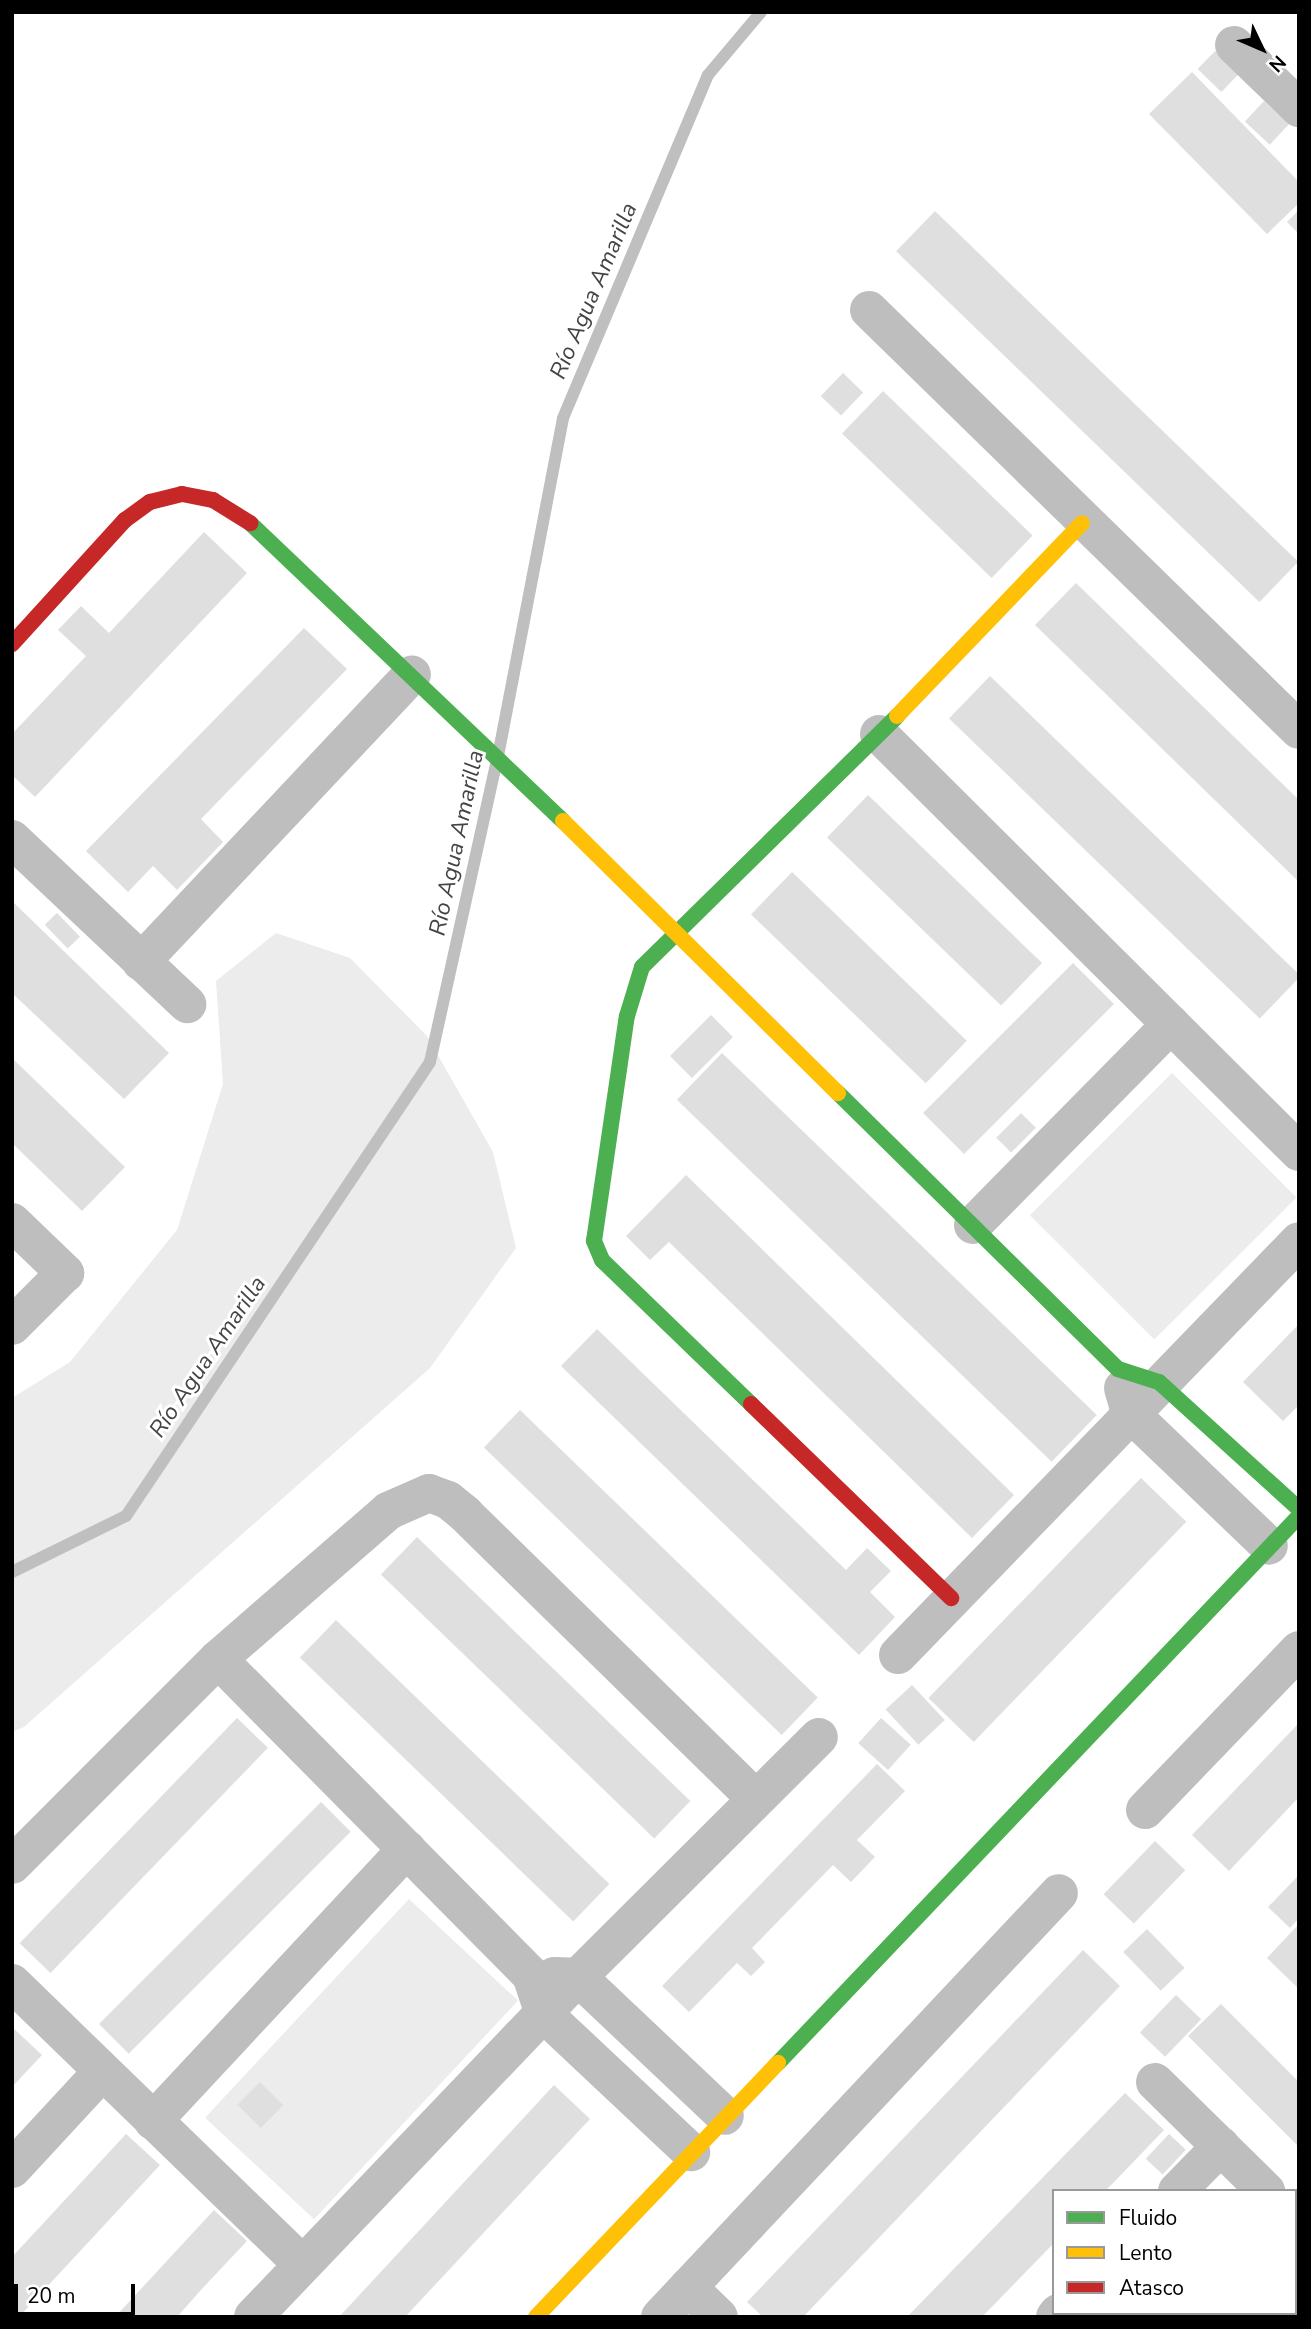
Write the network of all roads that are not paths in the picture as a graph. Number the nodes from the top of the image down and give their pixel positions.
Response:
1 (1234, 45) dead end
2 (1291, 87) edge
3 (869, 310) dead end
4 (1082, 523) junction
5 (12, 643) edge
6 (412, 674) junction
7 (1299, 730) edge
8 (879, 734) junction
9 (12, 839) edge
10 (678, 932) junction
11 (141, 962) junction
12 (187, 1004) dead end
13 (1171, 1024) junction
14 (1299, 1152) edge
15 (12, 1222) edge
16 (973, 1225) junction
17 (1299, 1241) edge
18 (12, 1326) edge
19 (1118, 1369) junction
20 (1159, 1382) junction
21 (1130, 1413) junction
22 (1299, 1509) edge
23 (1299, 1516) edge
24 (1269, 1546) junction
25 (951, 1598) junction
26 (1299, 1650) edge
27 (898, 1655) dead end
28 (218, 1659) junction
29 (819, 1737) dead end
30 (754, 1797) junction
31 (1145, 1810) dead end
32 (407, 1849) junction
33 (12, 1865) edge
34 (1059, 1893) dead end
35 (531, 1975) junction
36 (578, 1977) junction
37 (12, 1983) edge
38 (544, 2014) junction
39 (100, 2073) junction
40 (1155, 2082) dead end
41 (725, 2116) junction
42 (153, 2121) junction
43 (1221, 2146) junction
44 (691, 2152) junction
45 (12, 2169) edge
46 (1179, 2189) edge
47 (1264, 2189) edge
48 (302, 2264) junction
49 (688, 2287) junction
50 (253, 2317) edge
51 (536, 2317) edge
52 (660, 2317) edge
53 (719, 2317) edge

1 - 2 street
3 - 4 street
4 - 7 street
4 - 8 street
5 - 6 street
6 - 10 street
6 - 11 street
8 - 10 street
8 - 13 street
9 - 11 street
10 - 16 street
10 - 25 street
11 - 12 street
13 - 14 street
13 - 16 street
15 - 18 street
16 - 19 street
17 - 20 street
19 - 20 street
19 - 21 street
20 - 21 street
20 - 22 street
21 - 24 street
21 - 25 street
23 - 24 street
24 - 41 street
25 - 27 street
26 - 31 street
28 - 30 street
28 - 32 street
28 - 33 street
29 - 30 street
30 - 36 street
32 - 35 street
32 - 42 street
34 - 49 street
35 - 36 street
35 - 38 street
36 - 38 street
36 - 41 street
37 - 39 street
38 - 44 street
38 - 48 street
39 - 42 street
39 - 45 street
40 - 43 street
41 - 44 street
42 - 48 street
43 - 46 street
43 - 47 street
44 - 51 street
48 - 50 street
49 - 52 street
49 - 53 street

